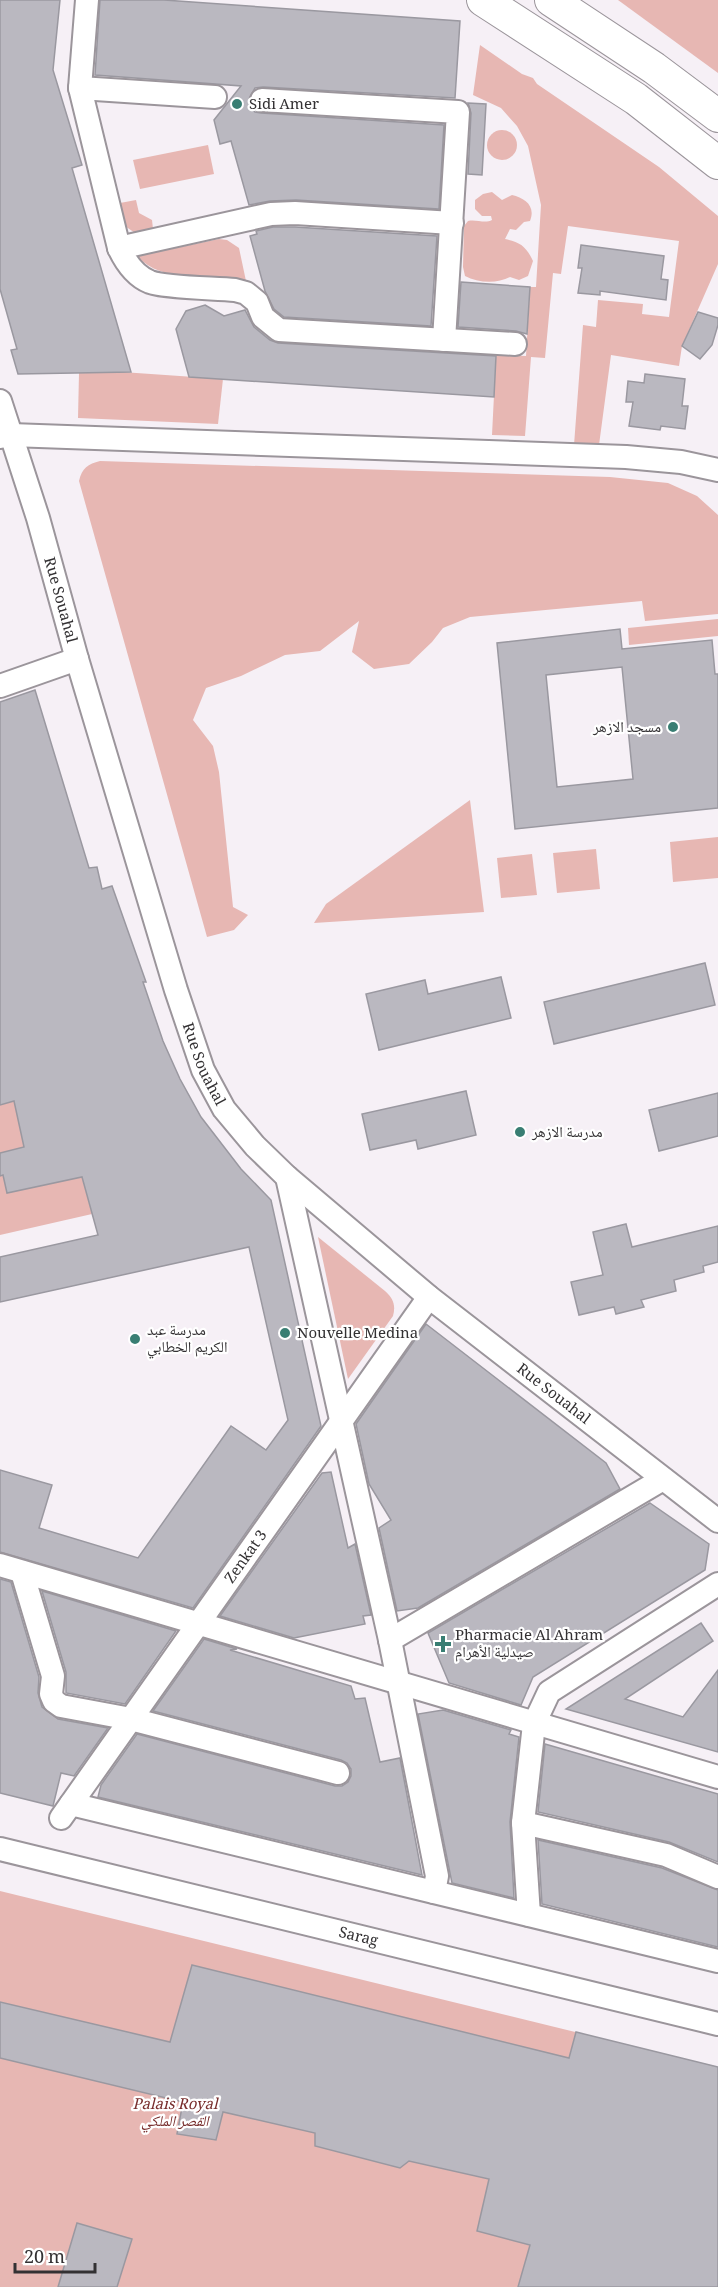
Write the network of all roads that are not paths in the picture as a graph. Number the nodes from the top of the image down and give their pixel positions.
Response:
1 (87, 0) edge
2 (483, 0) edge
3 (551, 0) edge
4 (80, 88) junction
5 (215, 97) dead end
6 (262, 100) dead end
7 (718, 117) edge
8 (718, 162) edge
9 (452, 223) junction
10 (119, 248) junction
11 (444, 340) junction
12 (515, 344) dead end
13 (0, 401) edge
14 (5, 436) edge
15 (718, 470) edge
16 (77, 659) junction
17 (0, 686) edge
18 (287, 1177) junction
19 (429, 1296) junction
20 (340, 1422) junction
21 (663, 1479) junction
22 (718, 1521) edge
23 (0, 1565) edge
24 (22, 1572) junction
25 (718, 1584) edge
26 (199, 1623) junction
27 (390, 1640) junction
28 (398, 1683) junction
29 (131, 1719) junction
30 (534, 1724) junction
31 (338, 1773) dead end
32 (718, 1778) edge
33 (523, 1823) junction
34 (0, 1849) edge
35 (718, 1877) edge
36 (434, 1892) junction
37 (529, 1915) junction
38 (718, 1961) edge
39 (718, 2024) edge

1 - 4 street
2 - 8 main road
3 - 7 main road
4 - 5 street
4 - 10 street
6 - 9 street
9 - 10 street
9 - 11 street
10 - 11 street
11 - 12 street
13 - 14 street, Rue Souahal
14 - 15 street
14 - 16 street, Rue Souahal
16 - 17 street
16 - 18 street, Rue Souahal
18 - 19 street, Rue Souahal
18 - 20 street
19 - 20 street, Zenkat 3
19 - 21 street, Rue Souahal
20 - 26 street, Zenkat 3
20 - 27 street
21 - 22 street, Rue Souahal
21 - 27 street
23 - 24 street
24 - 26 street
24 - 29 street
25 - 30 street
26 - 28 street
26 - 29 street, Zenkat 3
27 - 28 street
28 - 30 street
28 - 36 street
29 - 31 street
29 - 36 street, Zenkat 3
30 - 32 street
30 - 33 street
33 - 35 street
33 - 37 street
34 - 39 street, Sarag
36 - 37 street
37 - 38 street

